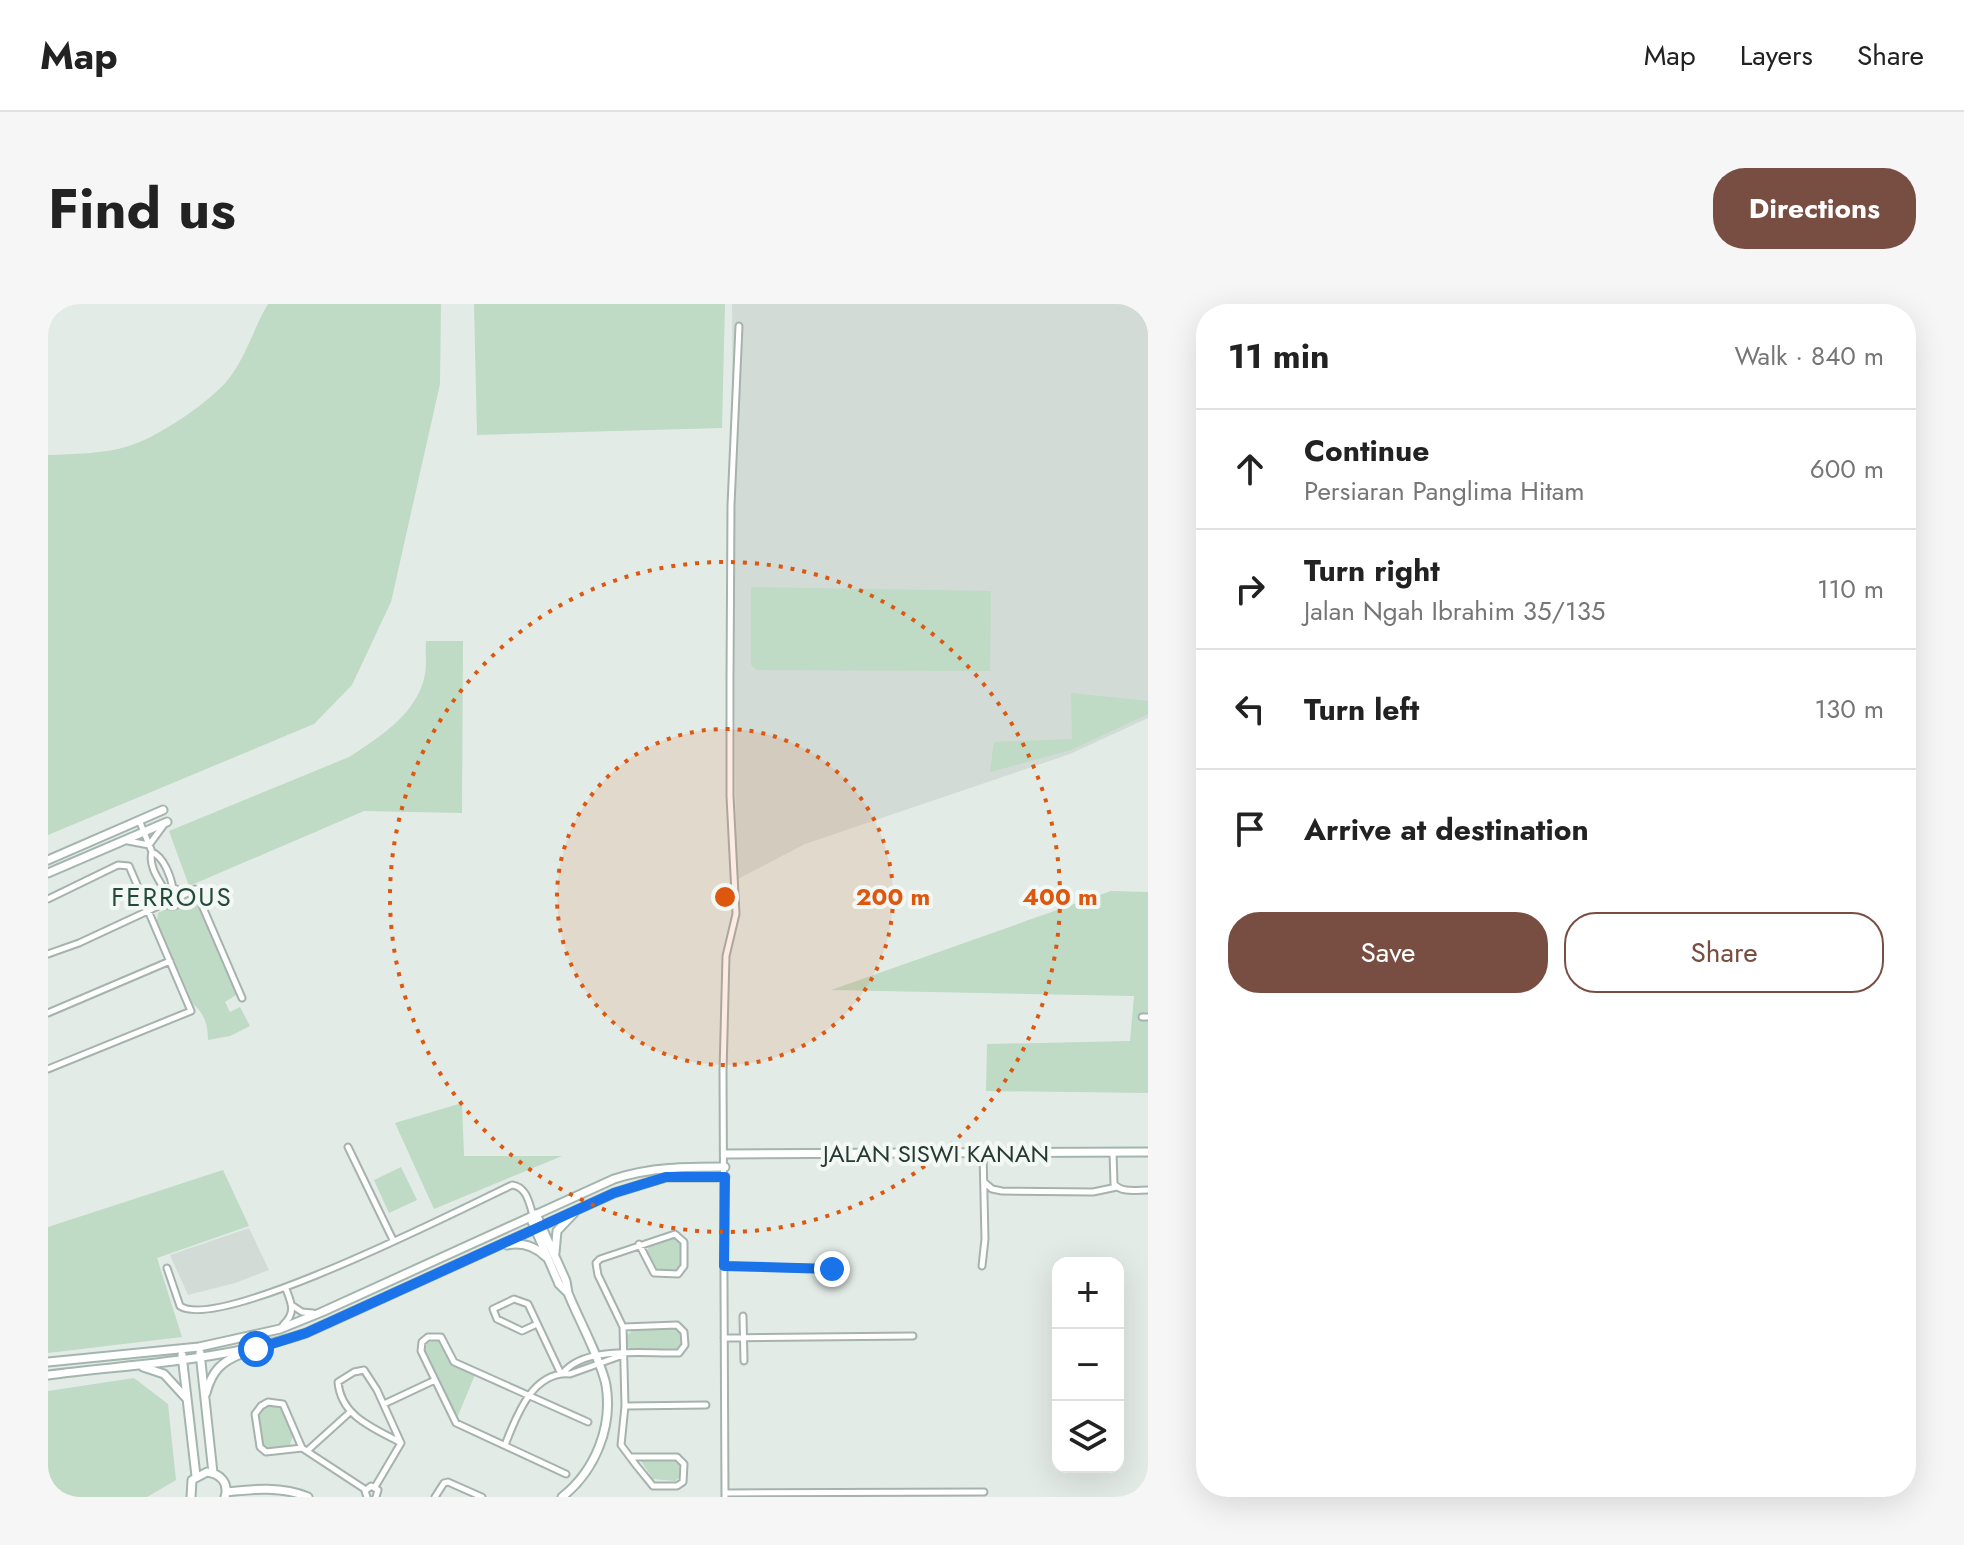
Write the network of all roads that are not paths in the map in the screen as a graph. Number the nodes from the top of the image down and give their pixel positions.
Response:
1 (739, 326) dead end
2 (163, 810) dead end
3 (139, 820) junction
4 (167, 822) joint
5 (144, 832) junction
6 (122, 841) junction
7 (149, 845) junction
8 (152, 852) junction
9 (48, 860) edge
10 (48, 873) edge
11 (173, 889) junction
12 (166, 892) junction
13 (180, 897) junction
14 (48, 899) edge
15 (165, 903) junction
16 (150, 911) junction
17 (48, 954) edge
18 (170, 961) junction
19 (242, 998) dead end
20 (48, 1013) edge
21 (48, 1069) edge
22 (348, 1147) dead end
23 (1113, 1152) junction
24 (1148, 1152) edge
25 (983, 1153) junction
26 (725, 1154) junction
27 (725, 1167) junction
28 (725, 1177) junction
29 (984, 1182) junction
30 (1117, 1187) junction
31 (1148, 1190) edge
32 (582, 1207) junction
33 (533, 1215) junction
34 (538, 1227) junction
35 (393, 1240) junction
36 (639, 1244) junction
37 (495, 1247) junction
38 (551, 1258) junction
39 (724, 1266) junction
40 (982, 1266) dead end
41 (167, 1268) dead end
42 (832, 1269) dead end
43 (286, 1289) junction
44 (293, 1306) junction
45 (322, 1312) junction
46 (743, 1316) dead end
47 (537, 1324) junction
48 (623, 1327) junction
49 (280, 1329) junction
50 (913, 1336) dead end
51 (724, 1338) junction
52 (743, 1338) junction
53 (199, 1347) junction
54 (182, 1349) junction
55 (256, 1349) junction
56 (624, 1354) junction
57 (200, 1357) junction
58 (183, 1359) junction
59 (596, 1359) junction
60 (744, 1361) dead end
61 (48, 1362) edge
62 (132, 1365) junction
63 (562, 1373) junction
64 (48, 1375) edge
65 (435, 1380) junction
66 (527, 1395) junction
67 (205, 1399) junction
68 (187, 1400) junction
69 (384, 1404) junction
70 (706, 1405) dead end
71 (625, 1406) junction
72 (349, 1413) junction
73 (588, 1422) dead end
74 (393, 1424) junction
75 (381, 1432) junction
76 (401, 1443) junction
77 (505, 1445) junction
78 (304, 1449) junction
79 (630, 1457) junction
80 (213, 1473) junction
81 (566, 1474) dead end
82 (196, 1476) junction
83 (375, 1487) junction
84 (984, 1492) dead end
85 (366, 1493) edge
86 (226, 1495) edge
87 (725, 1495) edge
88 (191, 1497) edge
89 (308, 1497) edge
90 (378, 1497) edge
91 (435, 1497) edge
92 (481, 1497) edge
93 (562, 1497) edge

1 - 26 street
2 - 3 main road
3 - 5 street
3 - 9 main road
4 - 5 main road
4 - 7 street
5 - 6 main road
5 - 7 street
6 - 7 street
6 - 10 main road
7 - 8 street
8 - 11 street
8 - 12 street
11 - 12 street
11 - 13 street
12 - 15 street
13 - 15 street
13 - 19 street
14 - 16 street
15 - 16 street
16 - 17 street
16 - 18 street
18 - 20 street
18 - 21 street
22 - 35 street
23 - 24 main road, JALAN SISWI KANAN
23 - 25 main road, JALAN SISWI KANAN
23 - 30 street
25 - 26 main road, JALAN SISWI KANAN
25 - 29 street
26 - 27 street
27 - 28 street
27 - 33 main road
28 - 32 main road
28 - 39 street
29 - 30 street
29 - 40 street
30 - 31 street
32 - 34 main road
32 - 38 main road
33 - 34 main road
33 - 35 street
33 - 45 main road
34 - 37 main road
34 - 38 main road
35 - 43 street
36 - 36 street
36 - 48 street
37 - 38 main road
37 - 55 main road
38 - 59 main road
39 - 42 street
39 - 51 street
41 - 43 street
43 - 44 street
44 - 45 street
44 - 49 street
45 - 49 main road
46 - 52 street
47 - 47 street
47 - 63 street
48 - 56 street
48 - 56 street
49 - 53 main road
50 - 52 street
51 - 52 street
51 - 87 street
52 - 60 street
53 - 54 main road
53 - 57 main road
54 - 58 main road
54 - 61 main road
55 - 57 main road
55 - 67 main road
56 - 59 street
56 - 71 street
57 - 58 main road
57 - 67 main road
58 - 62 main road
58 - 68 main road
59 - 63 street
59 - 93 main road
62 - 64 main road
62 - 68 main road
63 - 66 street
65 - 66 street
65 - 69 street
65 - 77 street
66 - 73 street
66 - 77 street
67 - 80 main road
68 - 82 main road
69 - 72 street
69 - 74 street
70 - 71 street
71 - 79 street
72 - 75 street
72 - 78 street
74 - 75 street
74 - 76 street
75 - 76 street
76 - 83 street
77 - 81 street
78 - 78 street
78 - 85 street
79 - 79 street
80 - 82 main road
80 - 86 main road
82 - 88 main road
83 - 85 street
83 - 90 street
84 - 87 street
86 - 89 main road
91 - 92 street

